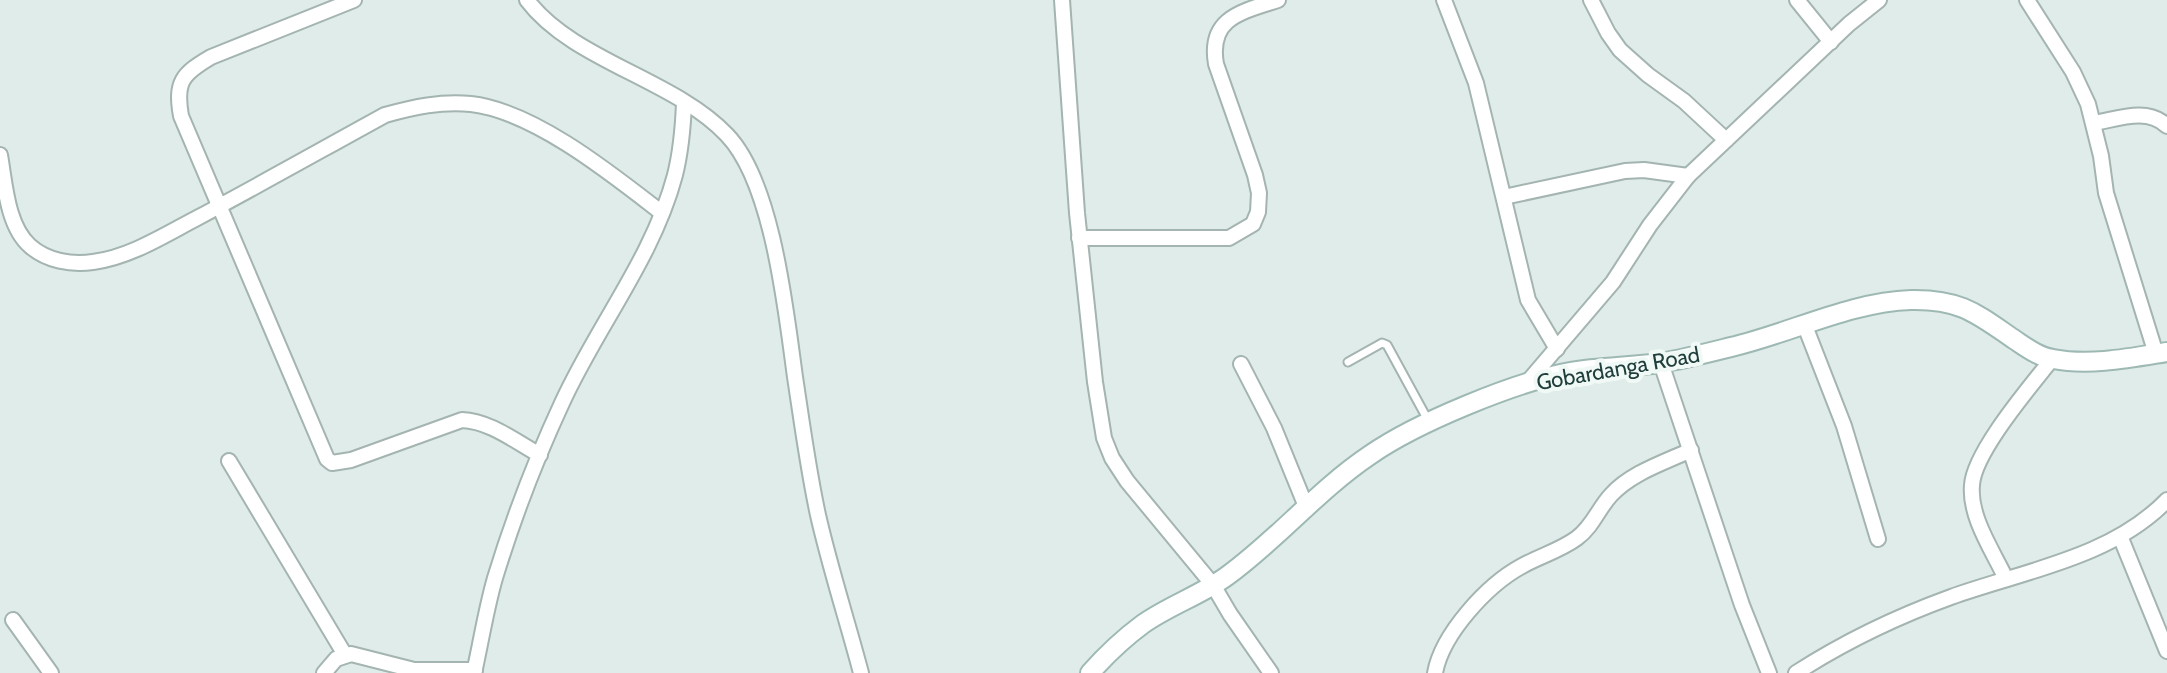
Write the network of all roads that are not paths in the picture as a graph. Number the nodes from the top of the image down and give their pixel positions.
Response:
1 (354, 0) edge
2 (527, 0) edge
3 (1062, 0) edge
4 (1278, 0) edge
5 (1591, 0) edge
6 (1797, 0) edge
7 (1879, 0) edge
8 (2027, 0) edge
9 (1447, 1) edge
10 (1831, 42) junction
11 (684, 103) junction
12 (2094, 123) junction
13 (2167, 126) edge
14 (1726, 140) junction
15 (0, 155) edge
16 (1688, 176) junction
17 (1504, 197) junction
18 (220, 206) junction
19 (662, 213) junction
20 (1079, 238) junction
21 (1805, 326) junction
22 (1557, 349) junction
23 (2162, 353) edge
24 (2052, 359) junction
25 (1348, 362) dead end
26 (1661, 363) junction
27 (1241, 364) dead end
28 (1525, 384) junction
29 (1430, 424) junction
30 (1691, 450) junction
31 (540, 455) junction
32 (229, 461) dead end
33 (2167, 500) edge
34 (1307, 509) junction
35 (2120, 536) junction
36 (1878, 539) dead end
37 (2006, 579) junction
38 (1213, 585) junction
39 (13, 620) dead end
40 (2167, 651) edge
41 (345, 655) junction
42 (474, 672) edge
43 (51, 673) edge
44 (324, 673) edge
45 (861, 673) edge
46 (1090, 673) edge
47 (1271, 673) edge
48 (1435, 673) edge
49 (1769, 673) edge
50 (1796, 673) edge

1 - 18 street
2 - 11 street
3 - 20 street
4 - 20 street
5 - 14 street
6 - 10 street
7 - 10 street
8 - 12 street
9 - 17 street
10 - 14 street
11 - 19 street
11 - 45 street
12 - 13 street
12 - 23 street
14 - 16 street
15 - 18 street
16 - 17 street
16 - 22 street
17 - 22 street
18 - 19 street
18 - 31 street
19 - 31 street
20 - 38 street
21 - 24 main road, Gobardanga Road
21 - 26 main road, Gobardanga Road
21 - 36 street
22 - 28 street
23 - 24 main road, Gobardanga Road
24 - 37 street
25 - 29 lane
26 - 28 main road, Gobardanga Road
26 - 30 street
27 - 34 street
28 - 29 main road, Gobardanga Road
29 - 34 main road, Gobardanga Road
30 - 48 street
30 - 49 street
31 - 42 street
32 - 41 street
33 - 35 street
34 - 38 main road, Gobardanga Road
35 - 37 street
35 - 40 street
37 - 50 street
38 - 46 main road, Gobardanga Road
38 - 47 street
39 - 43 street
41 - 42 street
41 - 44 street

